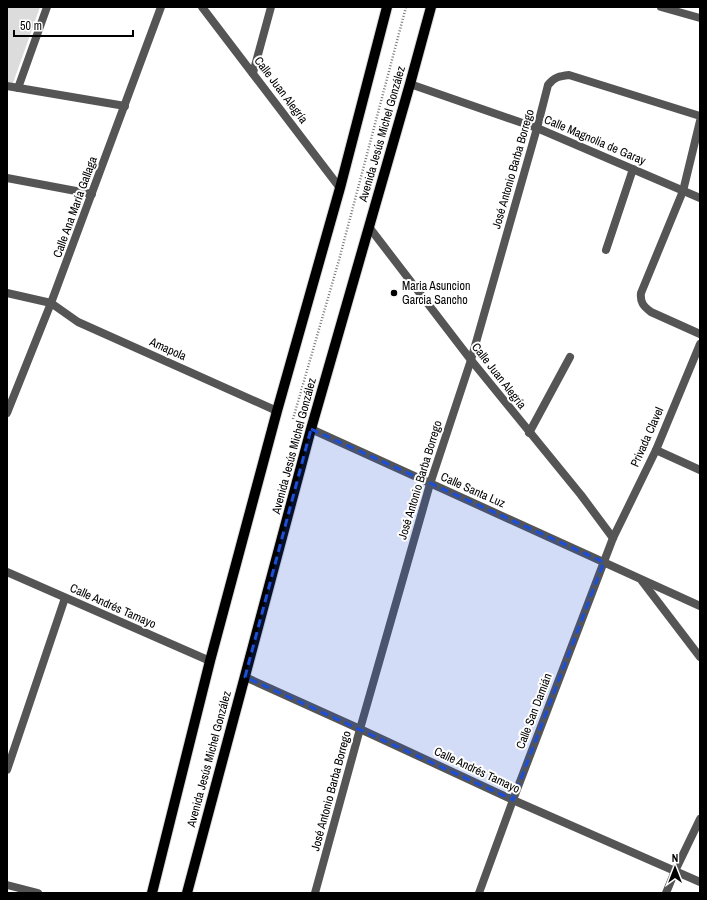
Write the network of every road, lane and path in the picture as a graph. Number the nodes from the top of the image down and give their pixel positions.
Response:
1 (47, 7) edge
2 (161, 7) edge
3 (202, 7) edge
4 (271, 7) edge
5 (387, 7) edge
6 (406, 7) edge
7 (430, 7) edge
8 (661, 7) edge
9 (700, 18) edge
10 (253, 73) junction
11 (410, 84) junction
12 (7, 86) edge
13 (18, 88) junction
14 (125, 106) junction
15 (700, 116) edge
16 (700, 121) edge
17 (537, 128) junction
18 (633, 169) junction
19 (7, 178) edge
20 (340, 188) junction
21 (683, 191) junction
22 (92, 194) junction
23 (700, 198) edge
24 (369, 227) junction
25 (606, 250) dead end
26 (7, 293) edge
27 (52, 303) junction
28 (700, 334) edge
29 (700, 344) edge
30 (570, 358) dead end
31 (471, 360) junction
32 (277, 411) junction
33 (7, 413) edge
34 (293, 419) dead end
35 (311, 429) junction
36 (529, 433) junction
37 (656, 450) junction
38 (700, 470) edge
39 (430, 484) junction
40 (613, 538) junction
41 (604, 562) junction
42 (7, 572) edge
43 (640, 578) junction
44 (65, 598) junction
45 (700, 606) edge
46 (700, 657) edge
47 (210, 661) junction
48 (245, 677) junction
49 (360, 729) junction
50 (7, 770) edge
51 (513, 800) junction
52 (700, 819) edge
53 (675, 871) junction
54 (700, 882) edge
55 (7, 885) edge
56 (38, 893) edge
57 (152, 893) edge
58 (187, 893) edge
59 (315, 893) edge
60 (479, 893) edge
61 (666, 893) edge

1 - 13 street
2 - 14 street, Calle Ana María Gallaga
3 - 10 street, Calle Juan Alegría
4 - 10 street
5 - 20 main road, Avenida Jesús Michel González
6 - 34 path
7 - 11 main road, Avenida Jesús Michel González
8 - 9 street
10 - 20 street, Calle Juan Alegría
11 - 17 street, Calle Magnolia de Garay
11 - 24 main road, Avenida Jesús Michel González
12 - 13 street
13 - 14 street
14 - 22 street, Calle Ana María Gallaga
15 - 17 street, José Antonio Barba Borrego
16 - 21 street
17 - 18 street, Calle Magnolia de Garay
17 - 31 street, José Antonio Barba Borrego
18 - 21 street, Calle Magnolia de Garay
18 - 25 street
19 - 22 street
20 - 32 main road, Avenida Jesús Michel González
21 - 23 street, Calle Magnolia de Garay
21 - 28 street
22 - 27 street, Calle Ana María Gallaga
24 - 31 street, Calle Juan Alegría
24 - 35 main road, Avenida Jesús Michel González
26 - 27 street
27 - 32 street, Amapola
27 - 33 street, Calle Ana María Gallaga
29 - 37 street, Privada Clavel
30 - 36 street
31 - 36 street, Calle Juan Alegría
31 - 39 street, José Antonio Barba Borrego
32 - 47 main road, Avenida Jesús Michel González
35 - 39 street, Calle Santa Luz
35 - 48 main road, Avenida Jesús Michel González
36 - 40 street, Calle Juan Alegría
37 - 38 street
37 - 40 street, Privada Clavel
39 - 41 street, Calle Santa Luz
39 - 49 street, José Antonio Barba Borrego
40 - 41 street, Calle San Damián
41 - 43 street, Calle Santa Luz
41 - 51 street, Calle San Damián
42 - 44 street, Calle Andrés Tamayo
43 - 45 street, Calle Santa Luz
43 - 46 street
44 - 47 street, Calle Andrés Tamayo
44 - 50 street
47 - 57 main road, Avenida Jesús Michel González
48 - 49 street, Calle Andrés Tamayo
48 - 58 main road, Avenida Jesús Michel González
49 - 51 street, Calle Andrés Tamayo
49 - 59 street, José Antonio Barba Borrego
51 - 53 street, Calle Andrés Tamayo
51 - 60 street, Calle San Damián
52 - 53 street
53 - 54 street, Calle Andrés Tamayo
53 - 61 street
55 - 56 street

